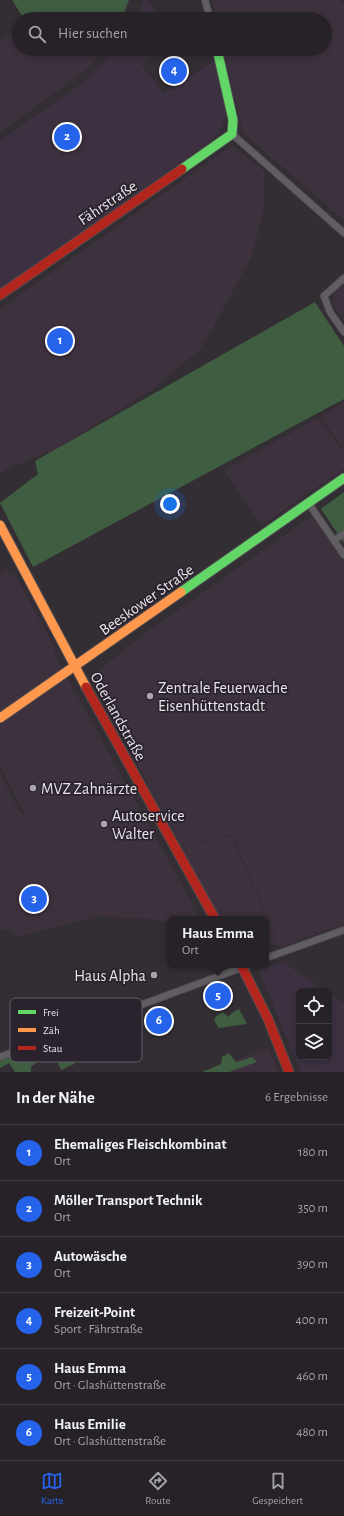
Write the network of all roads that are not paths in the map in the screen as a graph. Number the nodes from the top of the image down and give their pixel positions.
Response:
1 (205, 0) edge
2 (208, 12) edge
3 (219, 56) edge
4 (232, 134) junction
5 (344, 233) edge
6 (344, 278) edge
7 (0, 295) edge
8 (344, 332) edge
9 (344, 478) edge
10 (309, 504) junction
11 (0, 526) edge
12 (344, 534) edge
13 (334, 540) junction
14 (344, 555) edge
15 (74, 666) junction
16 (0, 718) edge
17 (213, 916) edge
18 (344, 930) edge
19 (269, 957) edge
20 (239, 968) edge
21 (245, 968) edge
22 (142, 1004) edge
23 (10, 1053) edge
24 (0, 1057) edge
25 (290, 1072) edge

1 - 2 street
3 - 4 street
4 - 5 street
4 - 7 street, Fährstraße
6 - 8 street
9 - 10 street, Beeskower Straße
10 - 13 street
10 - 15 street, Beeskower Straße
11 - 15 street, Oderlandstraße
12 - 13 street
13 - 14 street
15 - 16 street, Beeskower Straße
15 - 17 street, Oderlandstraße
18 - 19 street
20 - 22 street
21 - 25 street
23 - 24 street

